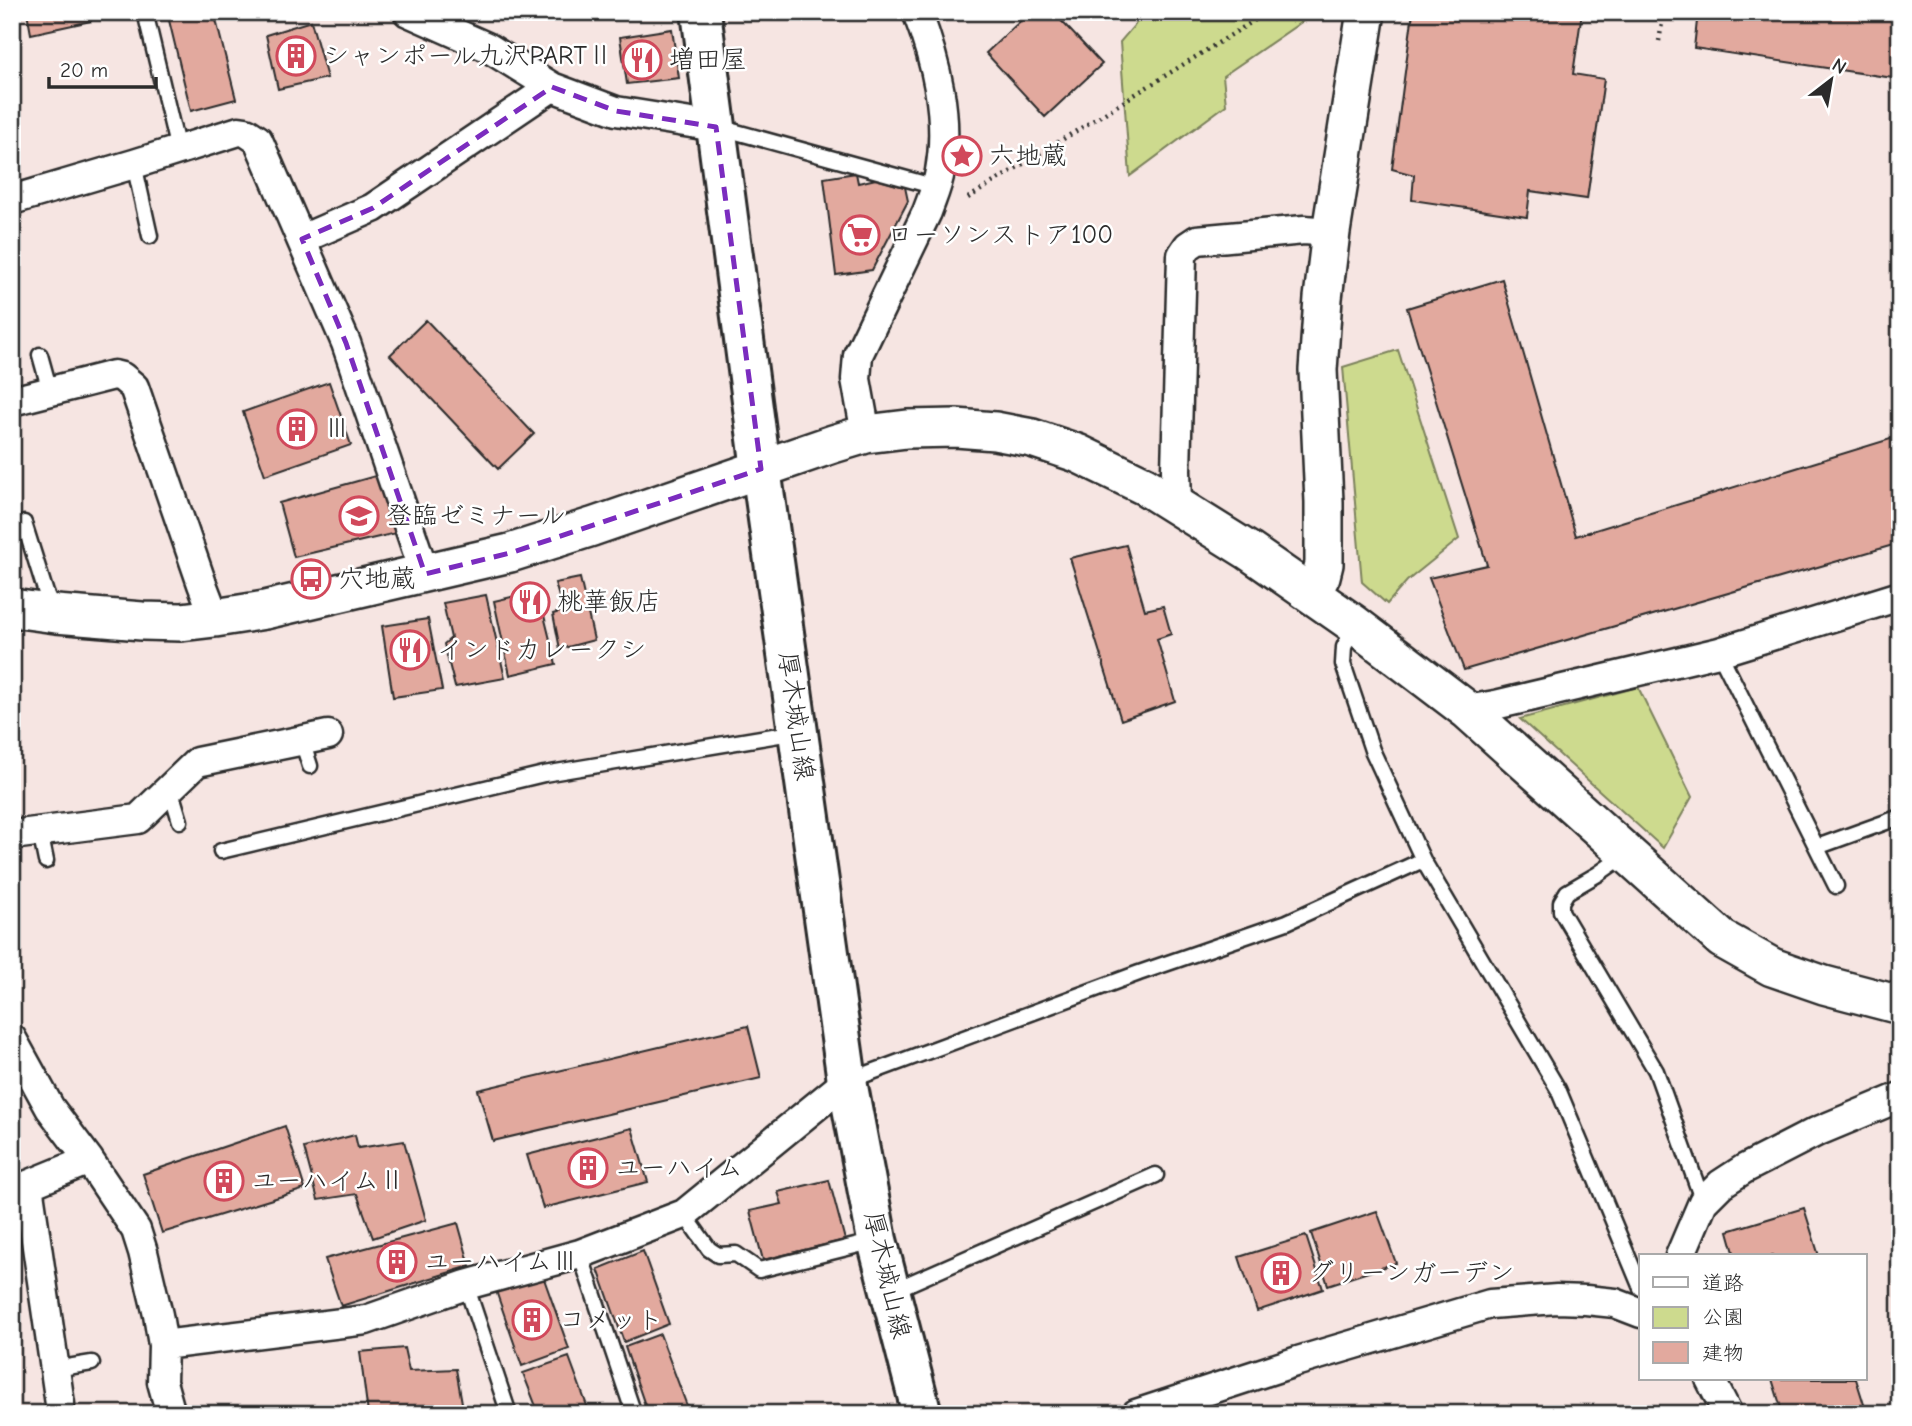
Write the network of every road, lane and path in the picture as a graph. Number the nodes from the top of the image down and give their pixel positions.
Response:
1 (145, 12) edge
2 (409, 12) edge
3 (701, 12) edge
4 (918, 12) edge
5 (1268, 12) edge
6 (1366, 12) edge
7 (1664, 12) edge
8 (1659, 41) dead end
9 (552, 87) junction
10 (716, 127) junction
11 (178, 150) junction
12 (134, 164) junction
13 (936, 187) junction
14 (12, 200) edge
15 (1331, 232) junction
16 (150, 236) dead end
17 (302, 239) junction
18 (40, 355) dead end
19 (50, 391) junction
20 (12, 401) edge
21 (866, 434) junction
22 (761, 469) junction
23 (1177, 505) junction
24 (24, 523) dead end
25 (425, 573) junction
26 (1311, 594) junction
27 (1900, 596) edge
28 (12, 608) edge
29 (56, 614) junction
30 (215, 618) junction
31 (1354, 624) junction
32 (1719, 652) junction
33 (1467, 710) junction
34 (798, 731) junction
35 (314, 747) dead end
36 (170, 788) junction
37 (1900, 817) edge
38 (180, 821) dead end
39 (40, 832) junction
40 (12, 835) edge
41 (1817, 847) junction
42 (220, 851) dead end
43 (1626, 854) junction
44 (1423, 860) junction
45 (46, 861) dead end
46 (1836, 886) dead end
47 (1900, 1005) edge
48 (12, 1039) edge
49 (846, 1081) junction
50 (1900, 1097) edge
51 (89, 1160) junction
52 (1156, 1175) dead end
53 (20, 1189) edge
54 (1703, 1202) junction
55 (684, 1214) junction
56 (877, 1240) junction
57 (580, 1254) junction
58 (1680, 1254) edge
59 (1639, 1283) edge
60 (466, 1285) junction
61 (889, 1292) junction
62 (1639, 1312) edge
63 (163, 1345) junction
64 (92, 1363) dead end
65 (55, 1369) junction
66 (1711, 1380) edge
67 (60, 1404) dead end
68 (172, 1414) edge
69 (509, 1414) edge
70 (634, 1414) edge
71 (922, 1414) edge
72 (1136, 1414) edge
73 (1728, 1414) edge

1 - 11 lane
2 - 9 street
3 - 10 main road, 厚木城山線
4 - 13 street
5 - 13 path
6 - 15 street
7 - 8 path
9 - 10 street
9 - 17 street
10 - 13 lane
10 - 22 main road, 厚木城山線
11 - 12 street
11 - 17 street
12 - 14 street
12 - 16 lane
13 - 21 street
15 - 23 street
15 - 26 street
17 - 25 street
18 - 19 lane
19 - 20 street
19 - 30 street
21 - 22 street
21 - 23 street
22 - 25 street
22 - 34 main road, 厚木城山線
23 - 26 street
24 - 29 lane
25 - 30 street
26 - 31 street
27 - 32 street
28 - 29 street
29 - 30 street
31 - 33 street
31 - 44 lane
32 - 33 street
32 - 41 lane
33 - 43 street
34 - 42 lane
34 - 49 main road, 厚木城山線
35 - 36 street
36 - 38 lane
36 - 39 street
37 - 41 lane
39 - 40 street
39 - 45 lane
41 - 46 lane
43 - 47 street
43 - 54 lane
44 - 49 lane
44 - 59 lane
48 - 51 street
49 - 55 street
49 - 56 main road, 厚木城山線
50 - 54 street
51 - 53 street
51 - 63 street
52 - 61 lane
53 - 65 street
54 - 58 street
55 - 56 lane
55 - 57 street
56 - 61 main road, 厚木城山線
57 - 60 street
57 - 70 lane
60 - 63 street
60 - 69 lane
61 - 71 main road, 厚木城山線
62 - 72 street
63 - 68 street
64 - 65 lane
65 - 67 street
66 - 73 street

